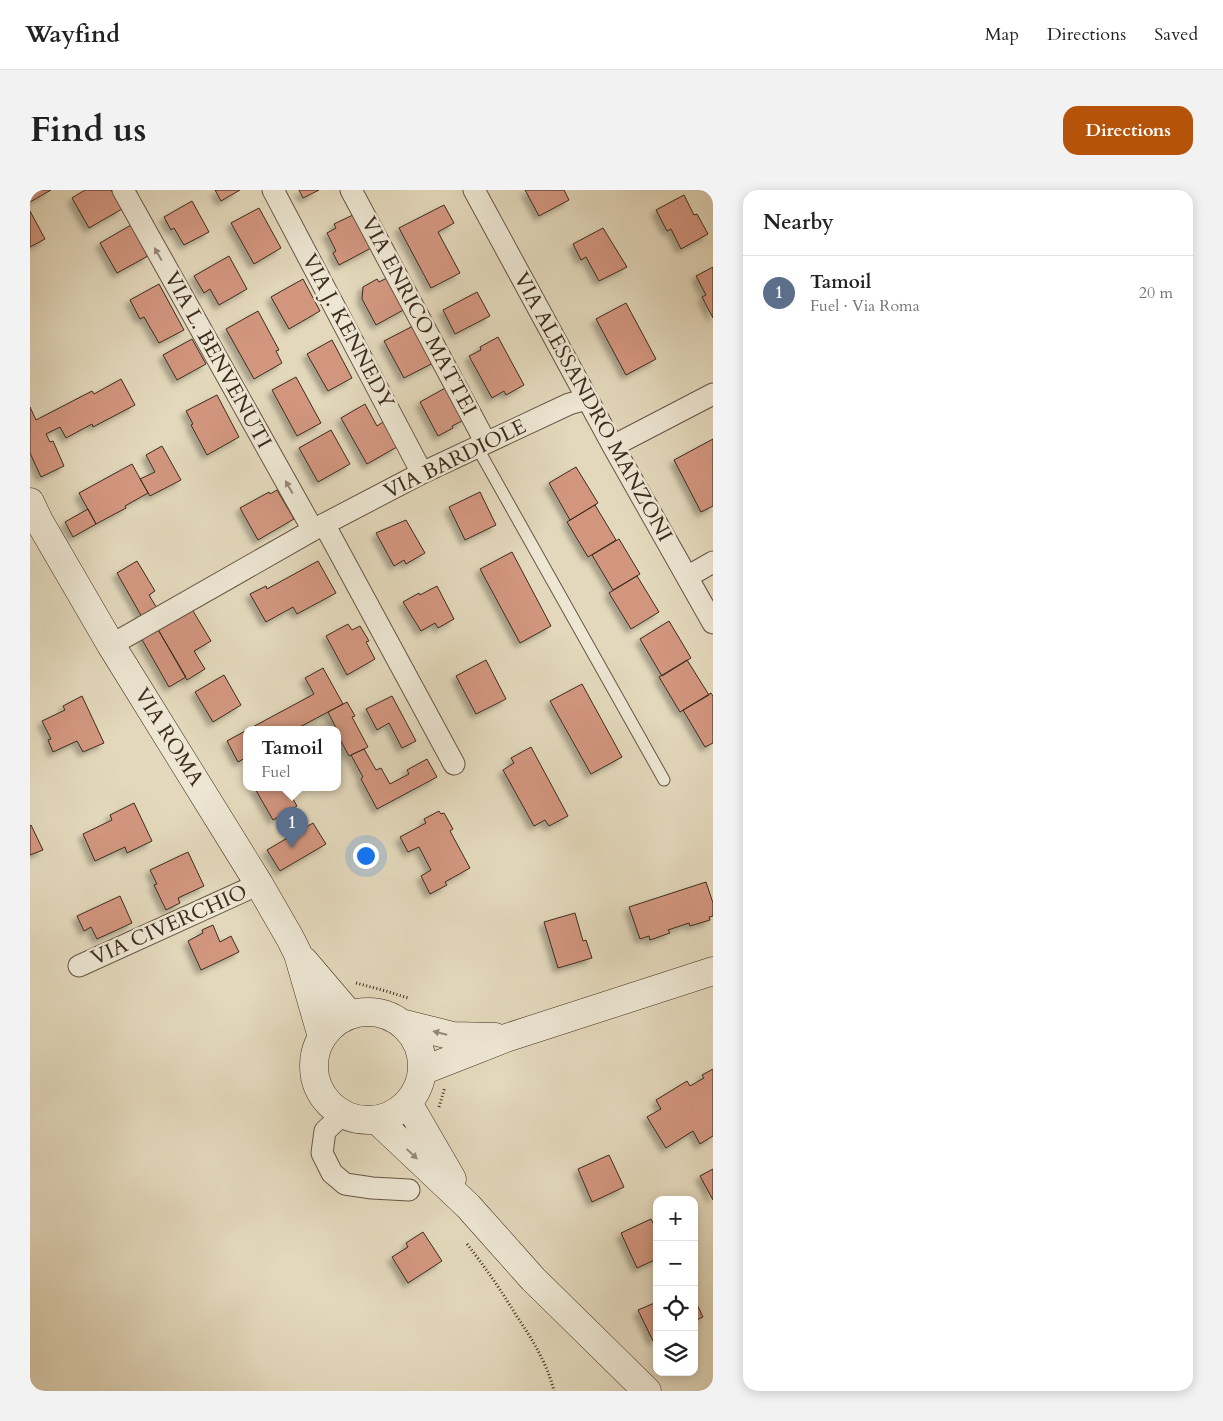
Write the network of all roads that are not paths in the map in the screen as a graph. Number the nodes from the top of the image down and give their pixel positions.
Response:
1 (123, 190) edge
2 (273, 190) edge
3 (352, 190) edge
4 (474, 190) edge
5 (713, 394) edge
6 (587, 399) junction
7 (481, 445) junction
8 (613, 446) junction
9 (422, 473) junction
10 (33, 516) edge
11 (318, 527) junction
12 (713, 562) edge
13 (687, 577) junction
14 (713, 623) edge
15 (111, 645) junction
16 (454, 764) dead end
17 (664, 780) dead end
18 (260, 884) junction
19 (298, 954) junction
20 (79, 966) dead end
21 (713, 972) edge
22 (350, 1015) junction
23 (401, 1023) junction
24 (322, 1037) junction
25 (506, 1038) junction
26 (422, 1071) junction
27 (408, 1103) junction
28 (342, 1115) junction
29 (377, 1120) junction
30 (409, 1190) dead end
31 (468, 1206) junction
32 (647, 1391) edge

11 -> 1 street, VIA L. BENVENUTI
2 - 9 street, VIA J. KENNEDY
3 - 7 street, VIA ENRICO MATTEI
4 - 6 street, VIA ALESSANDRO MANZONI
5 - 8 street
6 - 7 street, VIA BARDIOLE
6 - 8 street, VIA ALESSANDRO MANZONI
7 - 9 street, VIA BARDIOLE
7 - 17 lane
8 - 13 street, VIA ALESSANDRO MANZONI
9 - 11 street, VIA BARDIOLE
10 - 15 main road, VIA ROMA
11 - 15 street, VIA BARDIOLE
11 - 16 street
12 - 13 street
13 - 14 street, VIA ALESSANDRO MANZONI
15 - 18 main road, VIA ROMA
18 - 19 main road, VIA ROMA
18 - 20 street, VIA CIVERCHIO
19 - 22 main road
19 - 24 main road
21 - 25 main road
22 - 23 main road
22 - 24 main road
25 -> 23 main road
23 - 26 main road
24 - 28 main road
25 - 26 main road
26 - 27 main road
27 - 29 main road
27 - 31 main road
28 - 29 main road
28 - 30 street
29 -> 31 main road
31 - 32 main road

